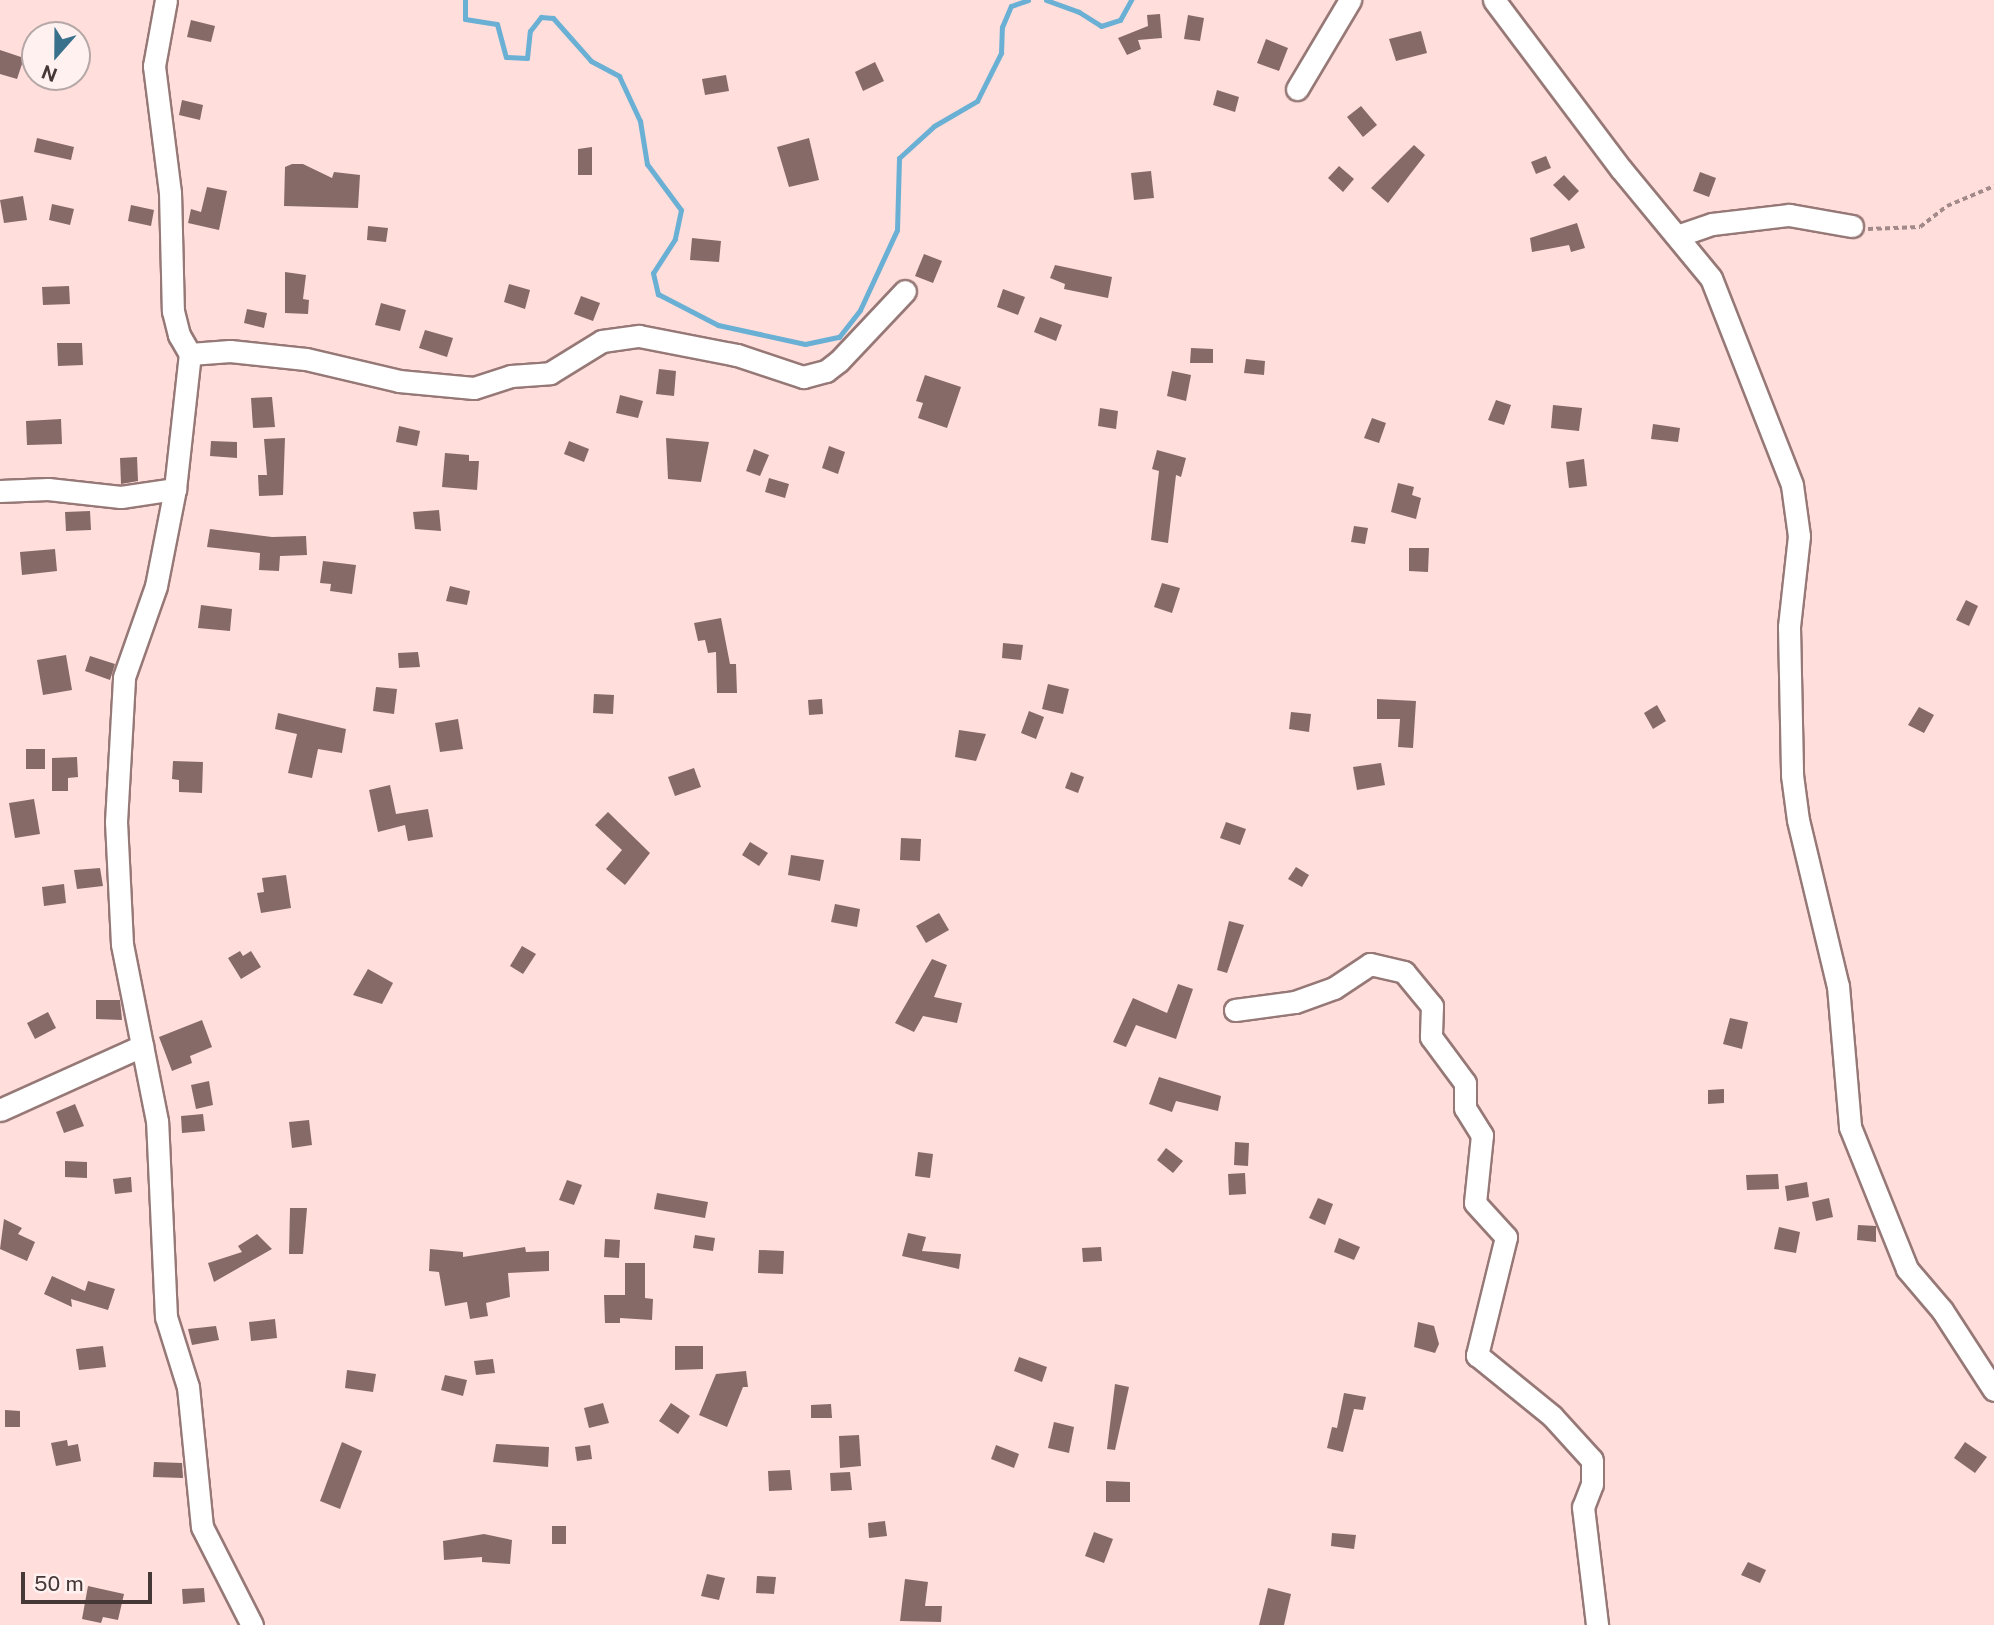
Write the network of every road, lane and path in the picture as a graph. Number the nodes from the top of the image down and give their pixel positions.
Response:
1 (166, 0) edge
2 (1350, 0) edge
3 (1494, 0) edge
4 (1297, 89) dead end
5 (1994, 186) edge
6 (1852, 226) joint
7 (1680, 235) junction
8 (905, 291) dead end
9 (190, 354) junction
10 (175, 489) junction
11 (0, 491) edge
12 (1235, 1010) dead end
13 (142, 1046) junction
14 (0, 1110) edge
15 (1994, 1390) edge
16 (252, 1625) edge
17 (1597, 1625) edge

1 - 9 street
2 - 4 street
3 - 7 street
5 - 6 path
6 - 7 street
7 - 15 street
8 - 9 street
9 - 10 street
10 - 11 street
10 - 13 street
12 - 17 street
13 - 14 street
13 - 16 street

